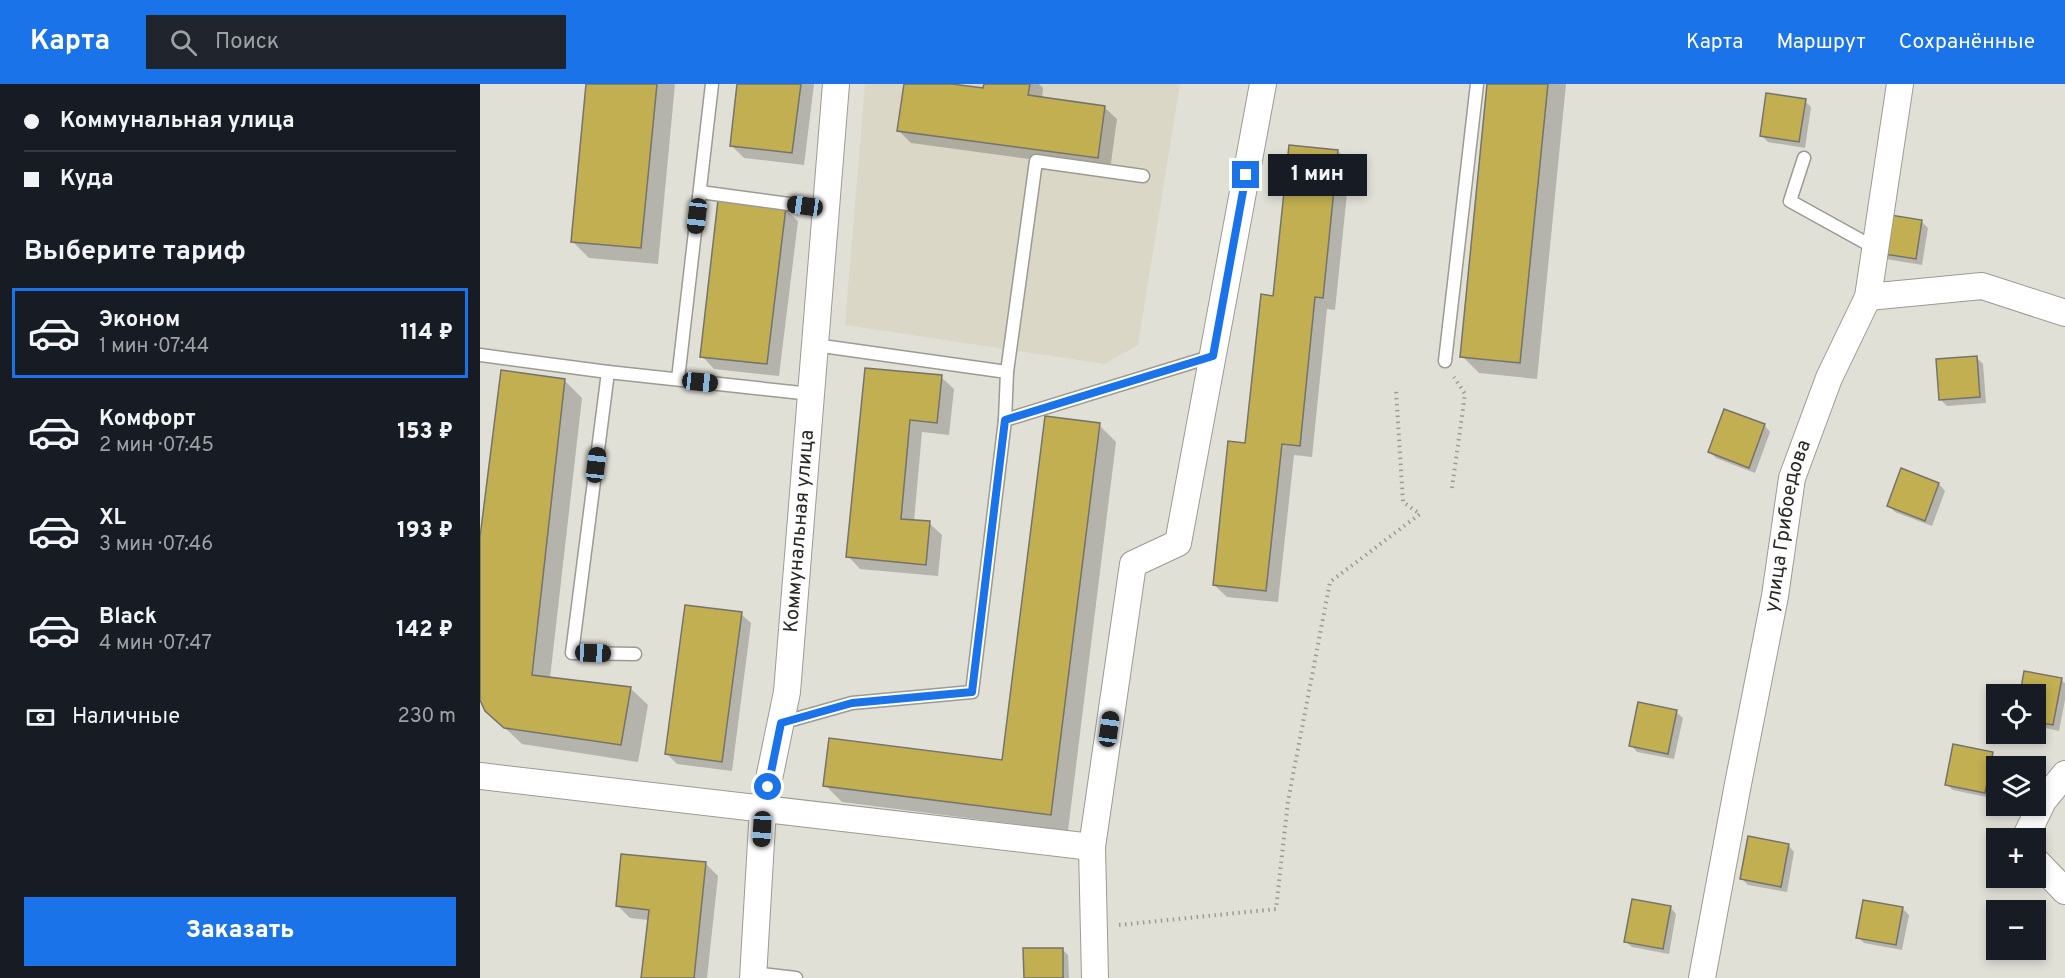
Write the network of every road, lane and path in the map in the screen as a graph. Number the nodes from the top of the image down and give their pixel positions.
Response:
1 (712, 84) edge
2 (836, 84) edge
3 (1263, 84) edge
4 (1477, 84) edge
5 (1900, 84) edge
6 (1804, 158) dead end
7 (1143, 176) dead end
8 (700, 192) junction
9 (826, 209) junction
10 (1875, 248) junction
11 (1868, 297) junction
12 (2065, 313) edge
13 (815, 345) junction
14 (480, 355) edge
15 (1213, 356) junction
16 (1445, 361) joint
17 (608, 372) junction
18 (1007, 372) junction
19 (678, 379) junction
20 (1396, 390) dead end
21 (811, 394) junction
22 (1005, 420) junction
23 (1452, 488) dead end
24 (635, 654) dead end
25 (781, 723) junction
26 (2065, 774) edge
27 (480, 776) edge
28 (763, 808) junction
29 (2030, 828) edge
30 (1092, 847) junction
31 (2046, 871) edge
32 (2065, 891) edge
33 (1094, 927) junction
34 (753, 976) edge
35 (796, 978) edge
36 (1095, 978) edge
37 (1702, 978) edge

1 - 8 lane
2 - 9 street, Коммунальная улица
3 - 15 street
4 - 16 lane
5 - 10 street, улица Грибоедова
6 - 10 lane
7 - 18 lane
8 - 9 lane
8 - 19 lane
9 - 13 street, Коммунальная улица
10 - 11 street, улица Грибоедова
11 - 12 street
11 - 37 street, улица Грибоедова
13 - 18 lane
13 - 21 street, Коммунальная улица
14 - 17 lane
15 - 22 lane
15 - 30 street
16 - 23 path
17 - 19 lane
17 - 24 lane
18 - 22 lane
19 - 21 lane
20 - 33 path
21 - 25 street, Коммунальная улица
22 - 25 lane
25 - 28 street, Коммунальная улица
26 - 29 street
27 - 28 street
28 - 30 street
28 - 34 street, Коммунальная улица
30 - 33 street
31 - 32 street
33 - 36 street
34 - 35 lane

